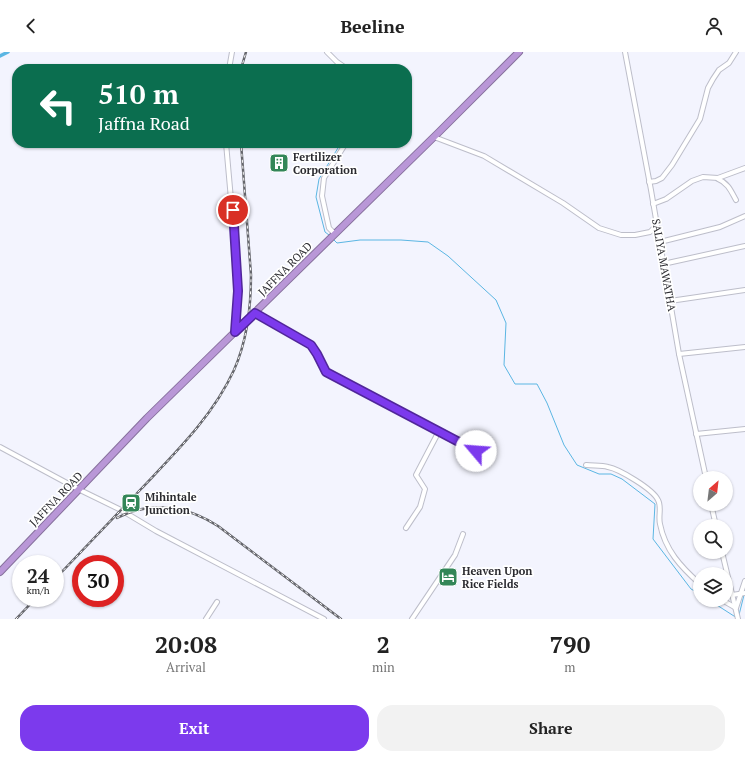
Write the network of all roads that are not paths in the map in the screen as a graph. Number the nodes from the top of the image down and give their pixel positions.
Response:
1 (232, 52) edge
2 (327, 52) edge
3 (519, 52) edge
4 (625, 52) edge
5 (736, 52) edge
6 (230, 64) edge
7 (340, 64) edge
8 (434, 137) junction
9 (226, 148) edge
10 (343, 148) edge
11 (745, 168) edge
12 (718, 178) junction
13 (649, 182) junction
14 (736, 200) dead end
15 (653, 204) junction
16 (745, 216) edge
17 (656, 224) junction
18 (332, 236) junction
19 (660, 242) junction
20 (745, 246) edge
21 (663, 264) junction
22 (745, 290) edge
23 (670, 301) junction
24 (255, 313) junction
25 (235, 332) junction
26 (745, 346) edge
27 (679, 354) junction
28 (745, 429) edge
29 (438, 430) junction
30 (696, 434) junction
31 (0, 446) edge
32 (485, 455) dead end
33 (586, 465) dead end
34 (704, 471) edge
35 (78, 489) junction
36 (406, 528) dead end
37 (463, 534) dead end
38 (0, 572) edge
39 (693, 577) edge
40 (745, 581) edge
41 (743, 593) edge
42 (733, 595) edge
43 (733, 598) edge
44 (217, 602) dead end
45 (733, 606) edge
46 (736, 608) junction
47 (206, 619) edge
48 (324, 619) edge
49 (412, 619) edge
50 (738, 619) edge

1 - 6 street
2 - 7 street
3 - 8 highway, JAFFNA ROAD
4 - 13 street, SALIYA MAWATHA
5 - 13 street
8 - 17 street
8 - 18 highway, JAFFNA ROAD
9 - 25 street
10 - 18 street
11 - 12 street
12 - 14 street
12 - 15 street
13 - 15 street, SALIYA MAWATHA
15 - 17 street, SALIYA MAWATHA
16 - 19 street
17 - 19 street, SALIYA MAWATHA
18 - 24 highway, JAFFNA ROAD
19 - 21 street, SALIYA MAWATHA
20 - 21 street
21 - 23 street, SALIYA MAWATHA
22 - 23 street
23 - 27 street, SALIYA MAWATHA
24 - 25 highway, JAFFNA ROAD
24 - 29 street
25 - 35 highway, JAFFNA ROAD
26 - 27 street
27 - 30 street, SALIYA MAWATHA
28 - 30 street
29 - 32 street
29 - 36 street
30 - 34 street, SALIYA MAWATHA
31 - 35 street
33 - 39 street
35 - 38 highway, JAFFNA ROAD
35 - 48 street
37 - 49 street
40 - 41 street
41 - 42 street
41 - 46 street
43 - 46 street
44 - 47 street
45 - 46 street
46 - 50 street

